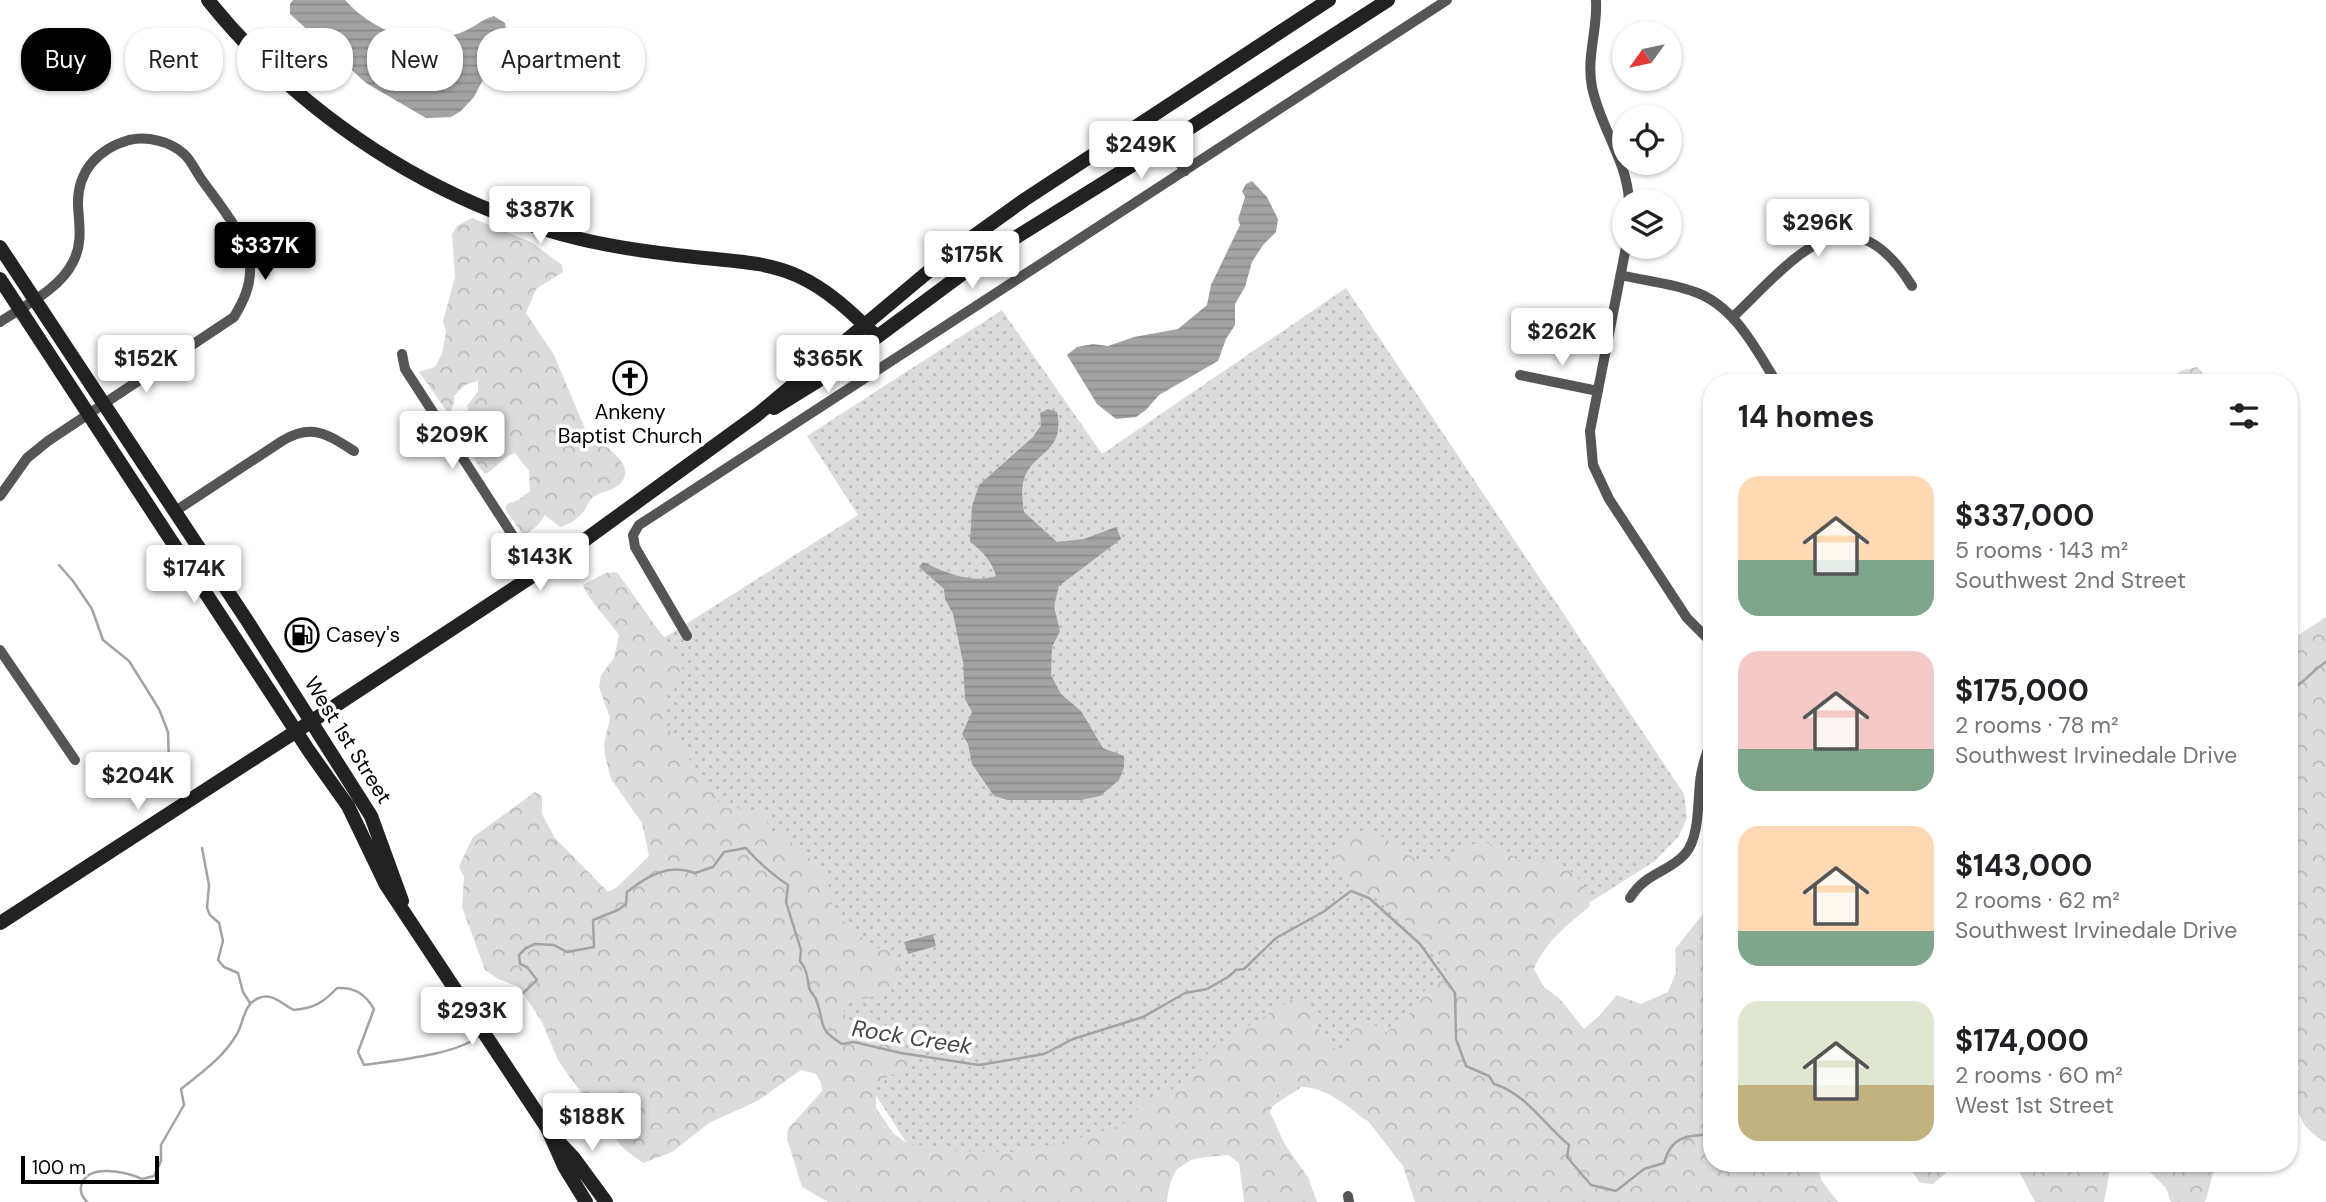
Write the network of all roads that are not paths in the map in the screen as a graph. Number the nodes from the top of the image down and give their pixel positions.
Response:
1 (208, 0) edge
2 (1329, 0) edge
3 (1388, 0) edge
4 (1447, 0) edge
5 (1596, 0) edge
6 (1166, 143) junction
7 (1185, 171) junction
8 (1628, 189) edge
9 (0, 247) edge
10 (1624, 259) edge
11 (1621, 275) junction
12 (0, 279) edge
13 (1912, 286) dead end
14 (34, 298) junction
15 (20, 309) junction
16 (1733, 317) junction
17 (0, 322) edge
18 (865, 326) junction
19 (877, 337) junction
20 (402, 354) dead end
21 (1771, 374) edge
22 (1520, 375) dead end
23 (1598, 391) junction
24 (104, 404) junction
25 (90, 414) junction
26 (757, 415) junction
27 (354, 451) dead end
28 (0, 496) edge
29 (174, 512) junction
30 (537, 573) junction
31 (1703, 634) edge
32 (687, 636) dead end
33 (0, 650) edge
34 (312, 721) junction
35 (296, 732) junction
36 (75, 760) dead end
37 (1703, 770) edge
38 (1630, 898) dead end
39 (407, 916) junction
40 (0, 923) edge
41 (547, 1128) junction
42 (586, 1202) edge
43 (606, 1202) edge

1 - 18 main road
2 - 18 main road
3 - 6 main road
4 - 7 street
5 - 8 street
6 - 7 street
6 - 19 main road
7 - 32 street
9 - 14 main road, West 1st Street
10 - 11 street
11 - 16 street
11 - 23 street
12 - 15 main road, West 1st Street
13 - 16 street
14 - 15 street
14 - 24 main road, West 1st Street
14 - 24 street
15 - 17 street
15 - 25 main road, West 1st Street
16 - 21 street
18 - 19 main road
18 - 26 main road
19 - 26 main road
20 - 30 street
22 - 23 street
23 - 31 street
24 - 25 street
24 - 29 main road, West 1st Street
25 - 28 street
25 - 35 main road, West 1st Street
26 - 30 main road
27 - 29 street
29 - 34 main road, West 1st Street
30 - 34 main road
33 - 36 street
34 - 35 main road
34 - 39 main road, West 1st Street
35 - 39 main road, West 1st Street
35 - 40 main road
37 - 38 street
39 - 41 main road, West 1st Street
41 - 42 main road, West 1st Street
41 - 43 main road, West 1st Street

